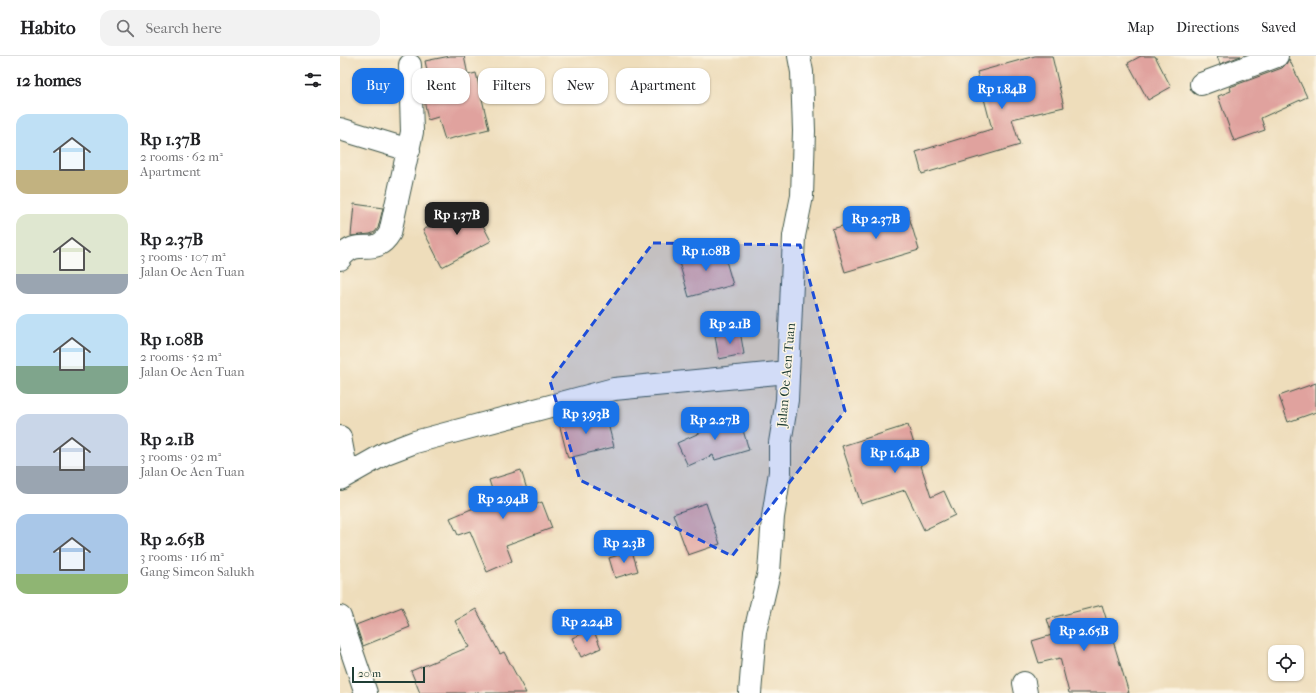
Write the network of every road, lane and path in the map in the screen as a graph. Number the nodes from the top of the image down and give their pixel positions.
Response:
1 (799, 56) edge
2 (1277, 56) edge
3 (410, 65) dead end
4 (1201, 84) dead end
5 (340, 128) edge
6 (409, 150) junction
7 (340, 259) edge
8 (788, 372) junction
9 (340, 437) edge
10 (344, 476) edge
11 (340, 617) edge
12 (366, 693) edge
13 (750, 693) edge

1 - 8 street, Jalan Oe Aen Tuan
2 - 4 street
3 - 6 street
5 - 6 street
6 - 7 street
8 - 10 street
8 - 13 street, Jalan Oe Aen Tuan
9 - 10 street
11 - 12 street

